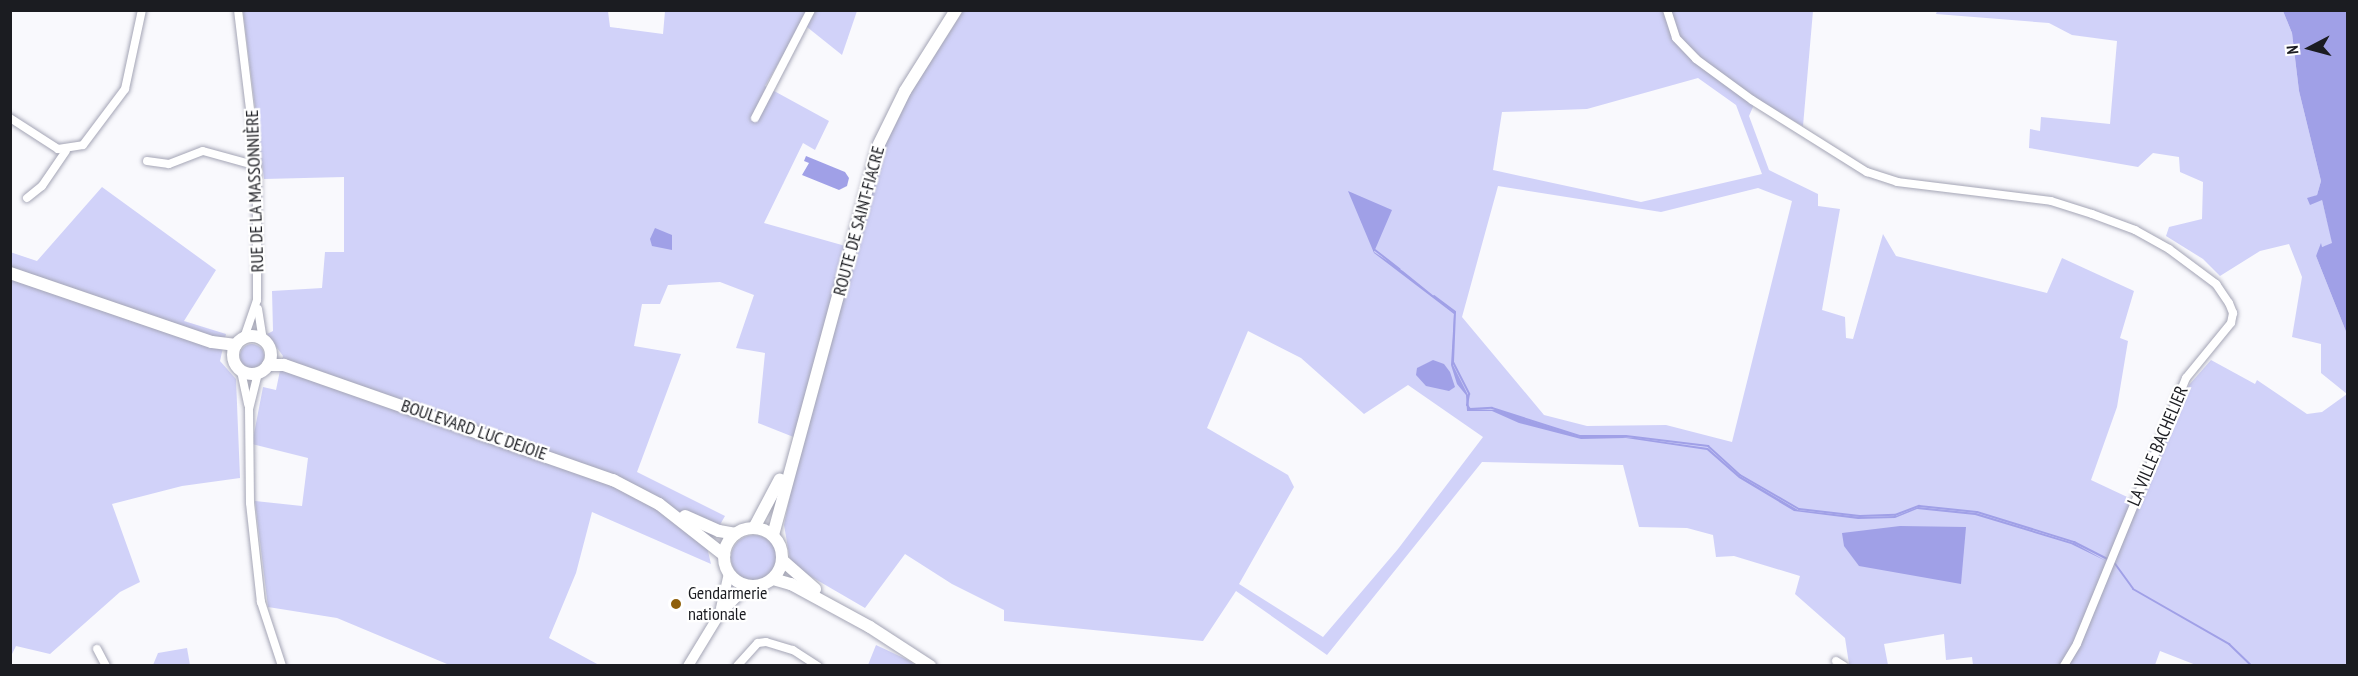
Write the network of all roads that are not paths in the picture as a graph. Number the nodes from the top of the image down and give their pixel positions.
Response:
1 (142, 10) edge
2 (238, 10) edge
3 (811, 10) edge
4 (956, 10) edge
5 (1667, 10) edge
6 (10, 118) edge
7 (755, 118) dead end
8 (65, 154) junction
9 (147, 161) dead end
10 (257, 166) junction
11 (27, 198) dead end
12 (10, 273) edge
13 (257, 300) junction
14 (263, 340) junction
15 (237, 346) junction
16 (266, 364) junction
17 (241, 371) junction
18 (249, 408) junction
19 (795, 445) junction
20 (659, 504) junction
21 (754, 528) junction
22 (736, 534) junction
23 (773, 535) junction
24 (724, 555) junction
25 (782, 560) junction
26 (729, 573) junction
27 (773, 579) junction
28 (747, 586) junction
29 (719, 615) junction
30 (870, 627) junction
31 (97, 649) dead end
32 (106, 666) edge
33 (282, 666) edge
34 (688, 666) edge
35 (737, 666) edge
36 (818, 666) edge
37 (930, 666) edge
38 (2064, 666) edge

1 - 8 street
2 - 10 street, RUE DE LA MASSONNIÈRE
3 - 7 street
4 - 19 main road, ROUTE DE SAINT-FIACRE
5 - 38 street, LA VILLE BACHELIER
6 - 8 street
8 - 11 street
9 - 10 street
10 - 13 street, RUE DE LA MASSONNIÈRE
12 - 15 main road
13 - 14 street, RUE DE LA MASSONNIÈRE
13 - 15 street, RUE DE LA MASSONNIÈRE
14 - 15 main road
14 - 16 main road
15 - 17 main road
16 - 17 main road, BOULEVARD LUC DEJOIE
16 - 18 street
16 - 20 main road, BOULEVARD LUC DEJOIE
17 - 18 street
18 - 33 street
19 - 21 main road, ROUTE DE SAINT-FIACRE
19 - 23 main road, ROUTE DE SAINT-FIACRE
20 - 22 main road, BOULEVARD LUC DEJOIE
20 - 24 main road, BOULEVARD LUC DEJOIE
21 - 22 main road
21 - 23 main road
22 - 24 main road
23 - 25 main road
24 - 26 main road
25 - 27 main road
25 - 30 main road
26 - 28 main road
26 - 29 street
27 - 28 main road
27 - 30 main road
28 - 29 street
29 - 34 street
30 - 37 main road
31 - 32 street
35 - 36 street

